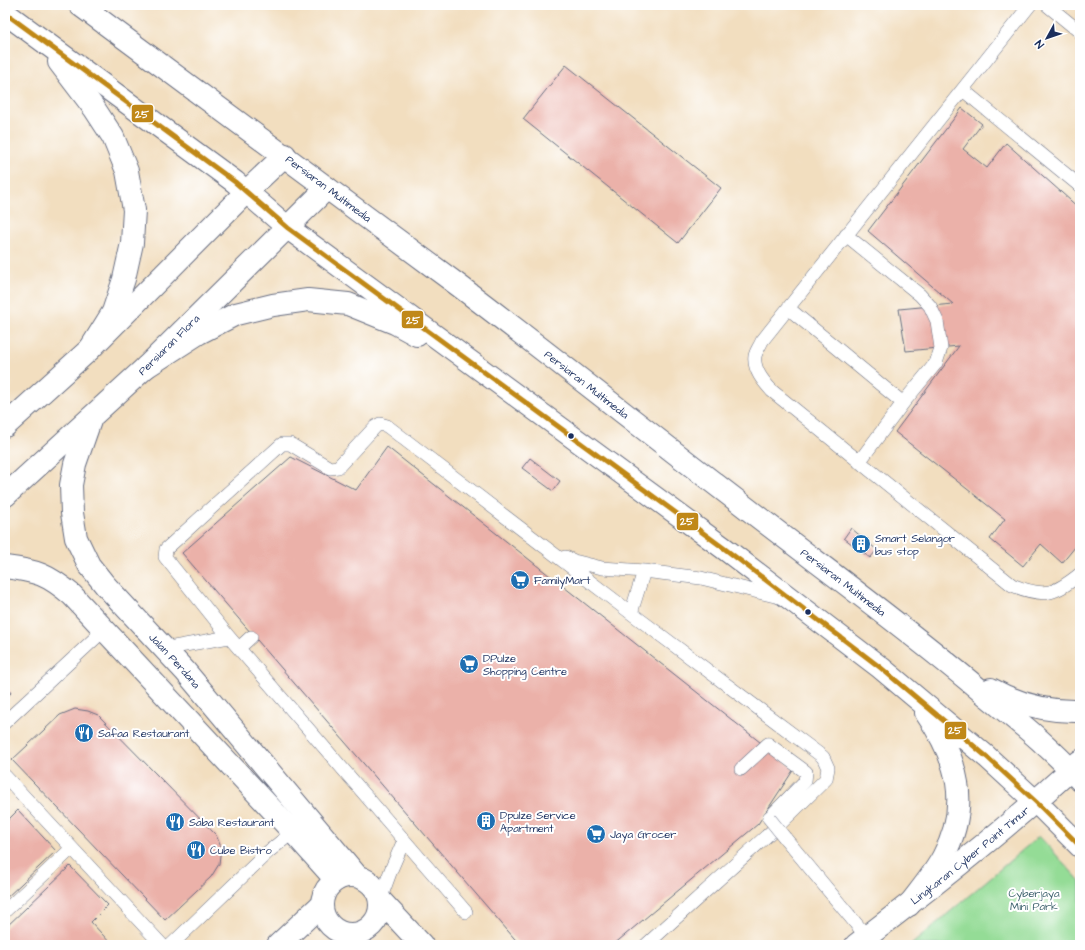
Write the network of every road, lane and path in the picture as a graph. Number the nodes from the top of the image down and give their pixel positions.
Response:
1 (80, 5) edge
2 (1030, 5) edge
3 (1047, 5) edge
4 (5, 13) edge
5 (1080, 32) edge
6 (41, 39) junction
7 (963, 90) junction
8 (286, 155) junction
9 (1080, 186) edge
10 (327, 188) junction
11 (247, 191) junction
12 (288, 228) junction
13 (846, 235) junction
14 (788, 308) junction
15 (90, 348) junction
16 (146, 367) junction
17 (482, 370) junction
18 (903, 403) junction
19 (91, 418) junction
20 (5, 426) edge
21 (859, 462) junction
22 (5, 496) edge
23 (545, 547) junction
24 (5, 567) edge
25 (644, 571) junction
26 (1080, 574) edge
27 (792, 600) junction
28 (631, 613) junction
29 (104, 630) junction
30 (229, 637) junction
31 (251, 637) dead end
32 (239, 648) junction
33 (163, 649) junction
34 (957, 670) junction
35 (914, 695) junction
36 (1080, 711) edge
37 (5, 722) edge
38 (741, 769) dead end
39 (1077, 770) edge
40 (5, 776) edge
41 (1036, 802) junction
42 (293, 832) junction
43 (404, 840) junction
44 (1080, 846) edge
45 (72, 848) junction
46 (347, 878) junction
47 (380, 900) junction
48 (322, 904) junction
49 (909, 905) junction
50 (5, 911) edge
51 (466, 912) dead end
52 (356, 939) edge
53 (861, 941) edge
54 (162, 945) edge
55 (171, 945) edge
56 (278, 945) edge
57 (422, 945) edge
58 (646, 945) edge

1 - 8 main road, Persiaran Multimedia
2 - 7 lane
3 - 5 lane
4 - 6 main road
6 - 11 main road
6 - 15 main road
7 - 9 lane
7 - 13 lane
8 - 10 main road, Persiaran Multimedia
8 - 11 main road
10 - 12 main road, Persiaran Flora
10 - 34 main road, Persiaran Multimedia
11 - 12 main road
11 - 15 main road
12 - 16 main road, Persiaran Flora
12 - 17 main road
13 - 14 lane
13 - 18 lane
14 - 18 lane
14 - 21 lane
15 - 20 main road
16 - 17 main road
16 - 19 main road, Persiaran Flora
17 - 27 main road
18 - 21 lane
19 - 22 main road, Persiaran Flora
19 - 33 main road, Jalan Perdana
21 - 26 lane
23 - 25 lane
23 - 28 lane
23 - 30 lane
24 - 29 main road, Jalan Perdana
25 - 27 lane
25 - 28 lane
27 - 35 main road
28 - 58 lane
29 - 37 lane
29 - 42 main road, Jalan Perdana
30 - 32 lane
30 - 33 lane
31 - 32 lane
32 - 43 lane
33 - 46 main road, Jalan Perdana
34 - 36 main road
34 - 39 main road, Persiaran Multimedia
35 - 41 main road
35 - 49 main road
38 - 53 lane, bridge
39 - 41 main road, Lingkaran Cyber Point Timur
40 - 45 lane
41 - 44 main road
41 - 49 main road, Lingkaran Cyber Point Timur
42 - 46 main road, Jalan Perdana
42 - 55 lane
43 - 47 lane
43 - 51 lane
45 - 50 lane
45 - 54 lane
46 - 47 main road, Jalan Perdana
46 - 48 main road
47 - 52 main road
47 - 57 main road, Jalan Perdana
48 - 52 main road
48 - 56 main road
49 - 53 main road, Lingkaran Cyber Point Timur

